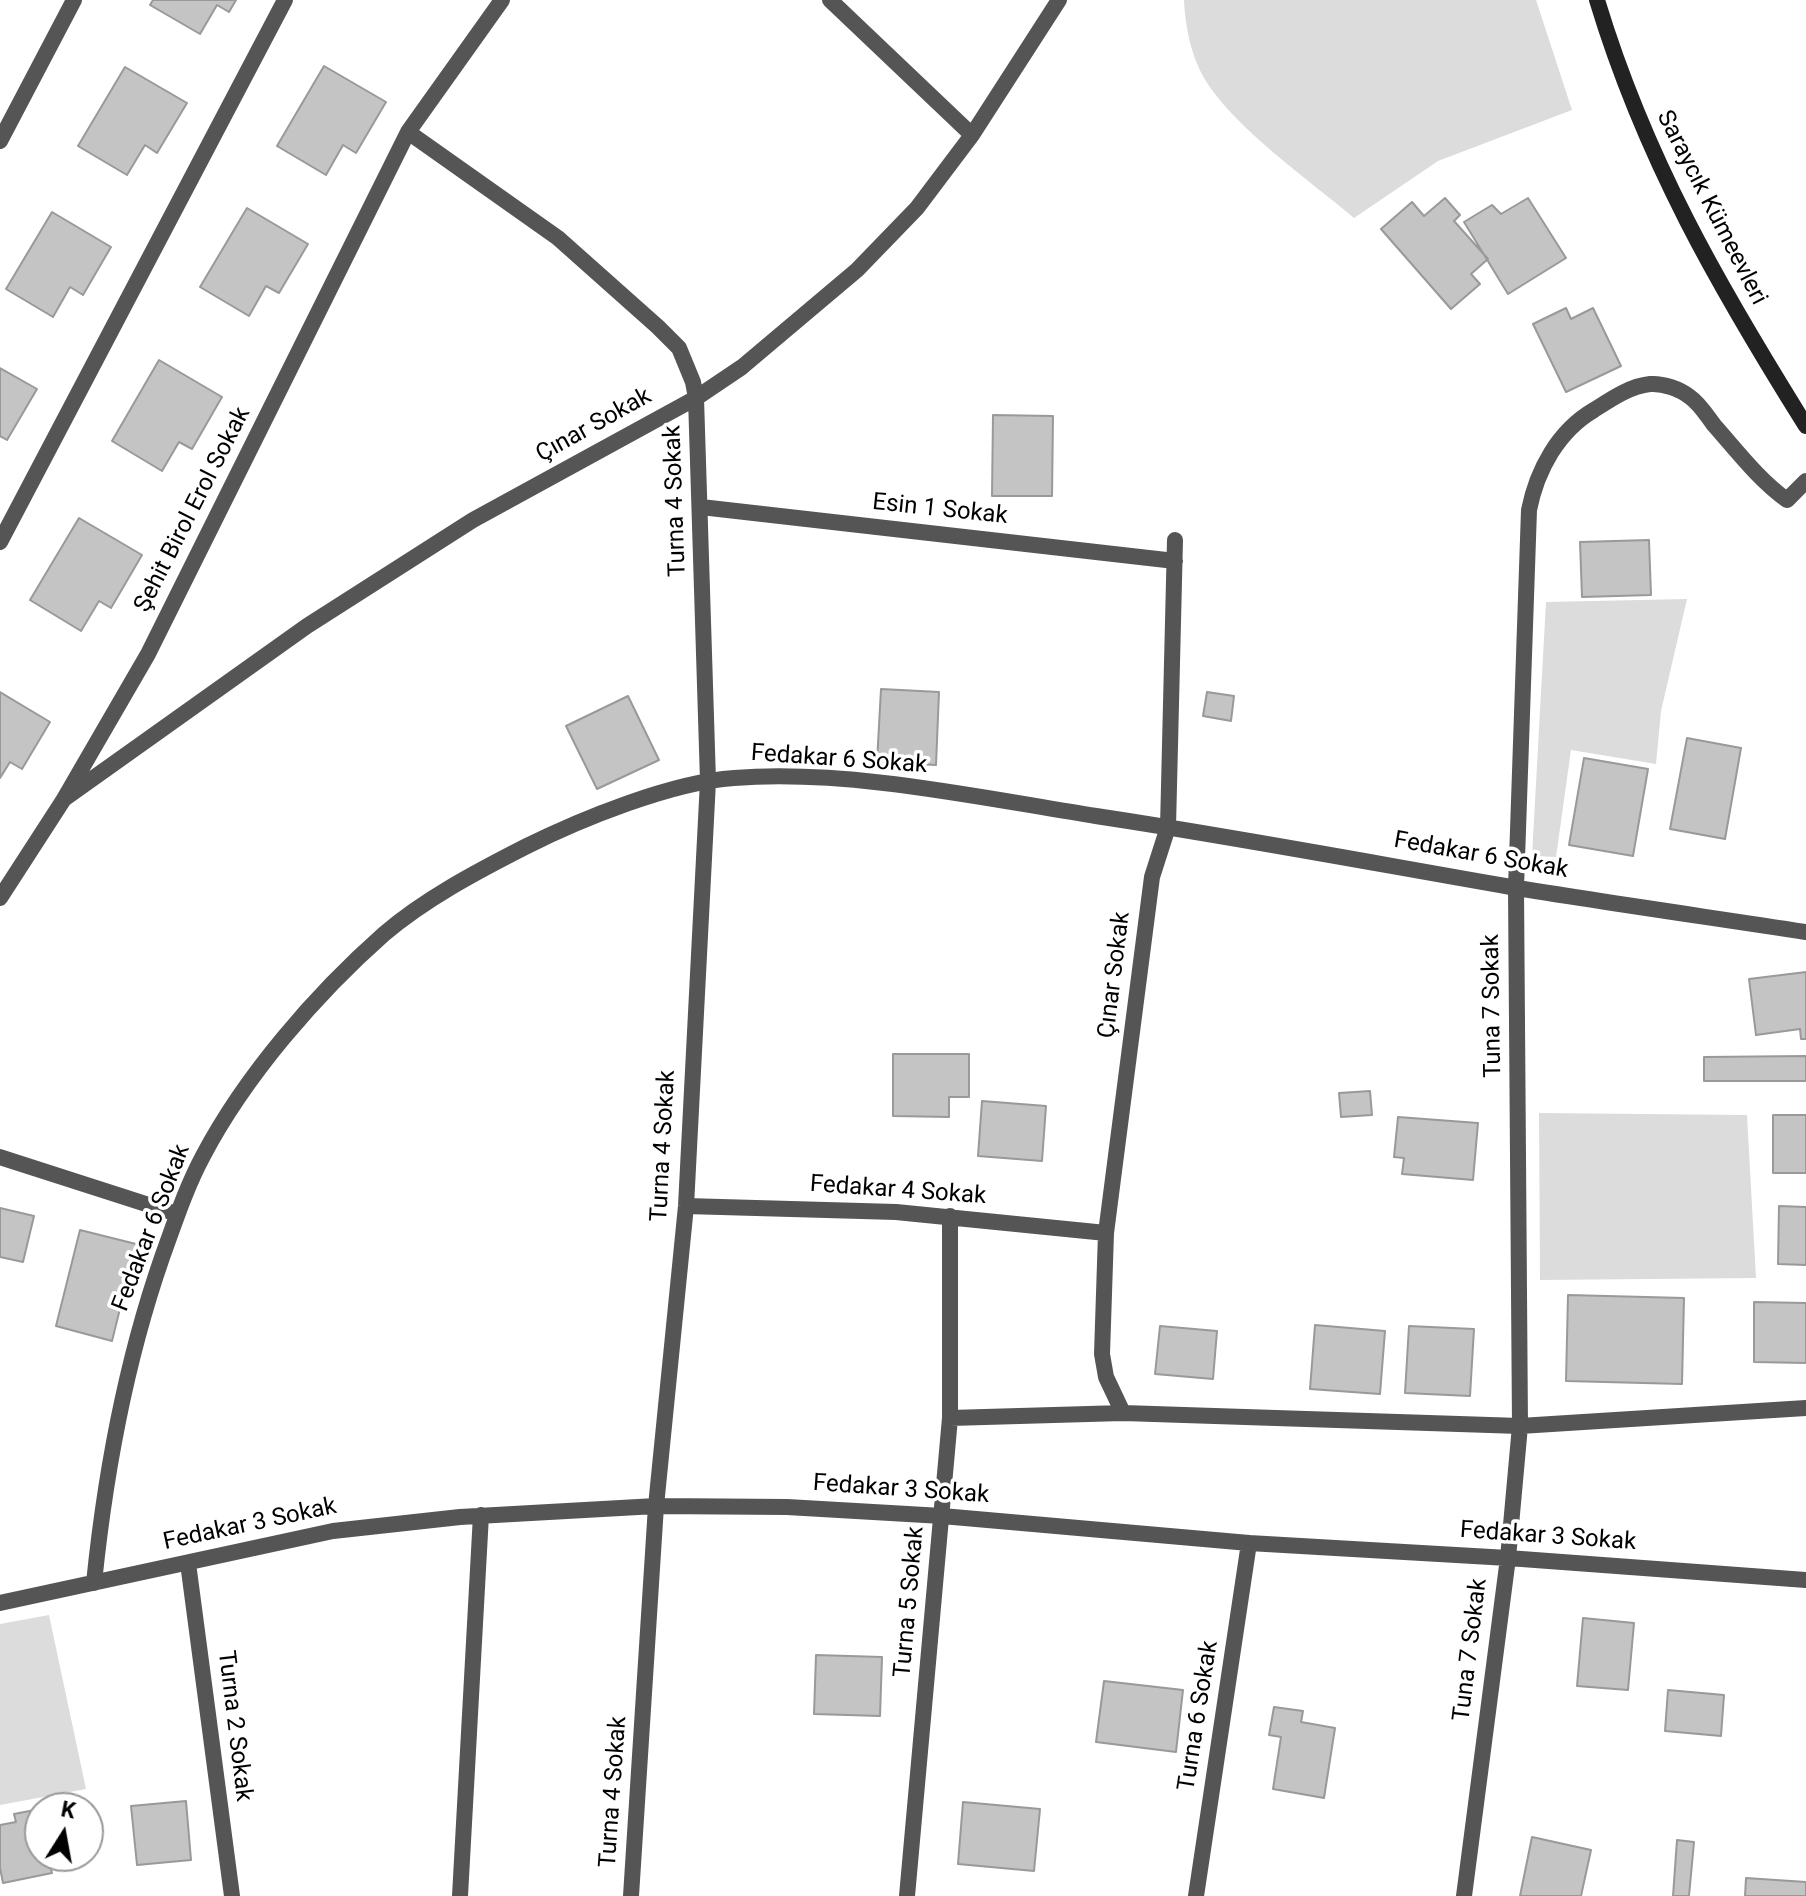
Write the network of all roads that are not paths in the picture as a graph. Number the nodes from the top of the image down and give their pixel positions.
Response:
1 (74, 0) edge
2 (285, 0) edge
3 (502, 0) edge
4 (830, 0) edge
5 (1059, 0) edge
6 (1597, 0) edge
7 (408, 132) junction
8 (972, 135) junction
9 (0, 141) edge
10 (696, 398) junction
11 (1806, 426) edge
12 (1806, 481) edge
13 (701, 507) junction
14 (1175, 540) dead end
15 (0, 542) edge
16 (1175, 561) junction
17 (708, 781) junction
18 (64, 799) junction
19 (1168, 827) junction
20 (1516, 888) junction
21 (0, 898) edge
22 (1806, 932) edge
23 (0, 1157) edge
24 (686, 1206) junction
25 (177, 1214) junction
26 (950, 1216) junction
27 (1106, 1233) junction
28 (1806, 1408) edge
29 (1123, 1413) junction
30 (950, 1418) junction
31 (1520, 1426) junction
32 (656, 1506) junction
33 (481, 1515) junction
34 (942, 1516) junction
35 (1249, 1543) junction
36 (1508, 1558) junction
37 (188, 1563) junction
38 (1806, 1580) edge
39 (94, 1583) junction
40 (0, 1603) edge
41 (232, 1896) edge
42 (460, 1896) edge
43 (631, 1896) edge
44 (907, 1896) edge
45 (1196, 1896) edge
46 (1464, 1896) edge

1 - 9 street
2 - 15 street
3 - 7 street, Şehit Birol Erol Sokak
4 - 8 street
5 - 8 street, Çınar Sokak
6 - 11 main road, Saraycık Kümeevleri
7 - 10 street, Turna 4 Sokak
7 - 18 street, Şehit Birol Erol Sokak
8 - 10 street, Çınar Sokak
10 - 13 street, Turna 4 Sokak
10 - 18 street, Çınar Sokak
12 - 20 street, Tuna 7 Sokak
13 - 16 street, Esin 1 Sokak
13 - 17 street, Turna 4 Sokak
14 - 16 street, Çınar Sokak
16 - 19 street, Çınar Sokak
17 - 19 street, Fedakar 6 Sokak
17 - 24 street, Turna 4 Sokak
17 - 25 street, Fedakar 6 Sokak
18 - 21 street, Şehit Birol Erol Sokak
19 - 20 street, Fedakar 6 Sokak
19 - 27 street, Çınar Sokak
20 - 22 street, Fedakar 6 Sokak
20 - 31 street, Tuna 7 Sokak
23 - 25 street
24 - 26 street, Fedakar 4 Sokak
24 - 32 street, Turna 4 Sokak
25 - 39 street, Fedakar 6 Sokak
26 - 27 street, Fedakar 4 Sokak
26 - 30 street, Turna 5 Sokak
27 - 29 street, Çınar Sokak
28 - 31 street
29 - 30 street
29 - 31 street
30 - 34 street, Turna 5 Sokak
31 - 36 street, Tuna 7 Sokak
32 - 33 street, Fedakar 3 Sokak
32 - 34 street, Fedakar 3 Sokak
32 - 43 street, Turna 4 Sokak
33 - 37 street, Fedakar 3 Sokak
33 - 42 street
34 - 35 street, Fedakar 3 Sokak
34 - 44 street, Turna 5 Sokak
35 - 36 street, Fedakar 3 Sokak
35 - 45 street, Turna 6 Sokak
36 - 38 street, Fedakar 3 Sokak
36 - 46 street, Tuna 7 Sokak
37 - 39 street, Fedakar 3 Sokak
37 - 41 street, Turna 2 Sokak
39 - 40 street, Fedakar 3 Sokak

